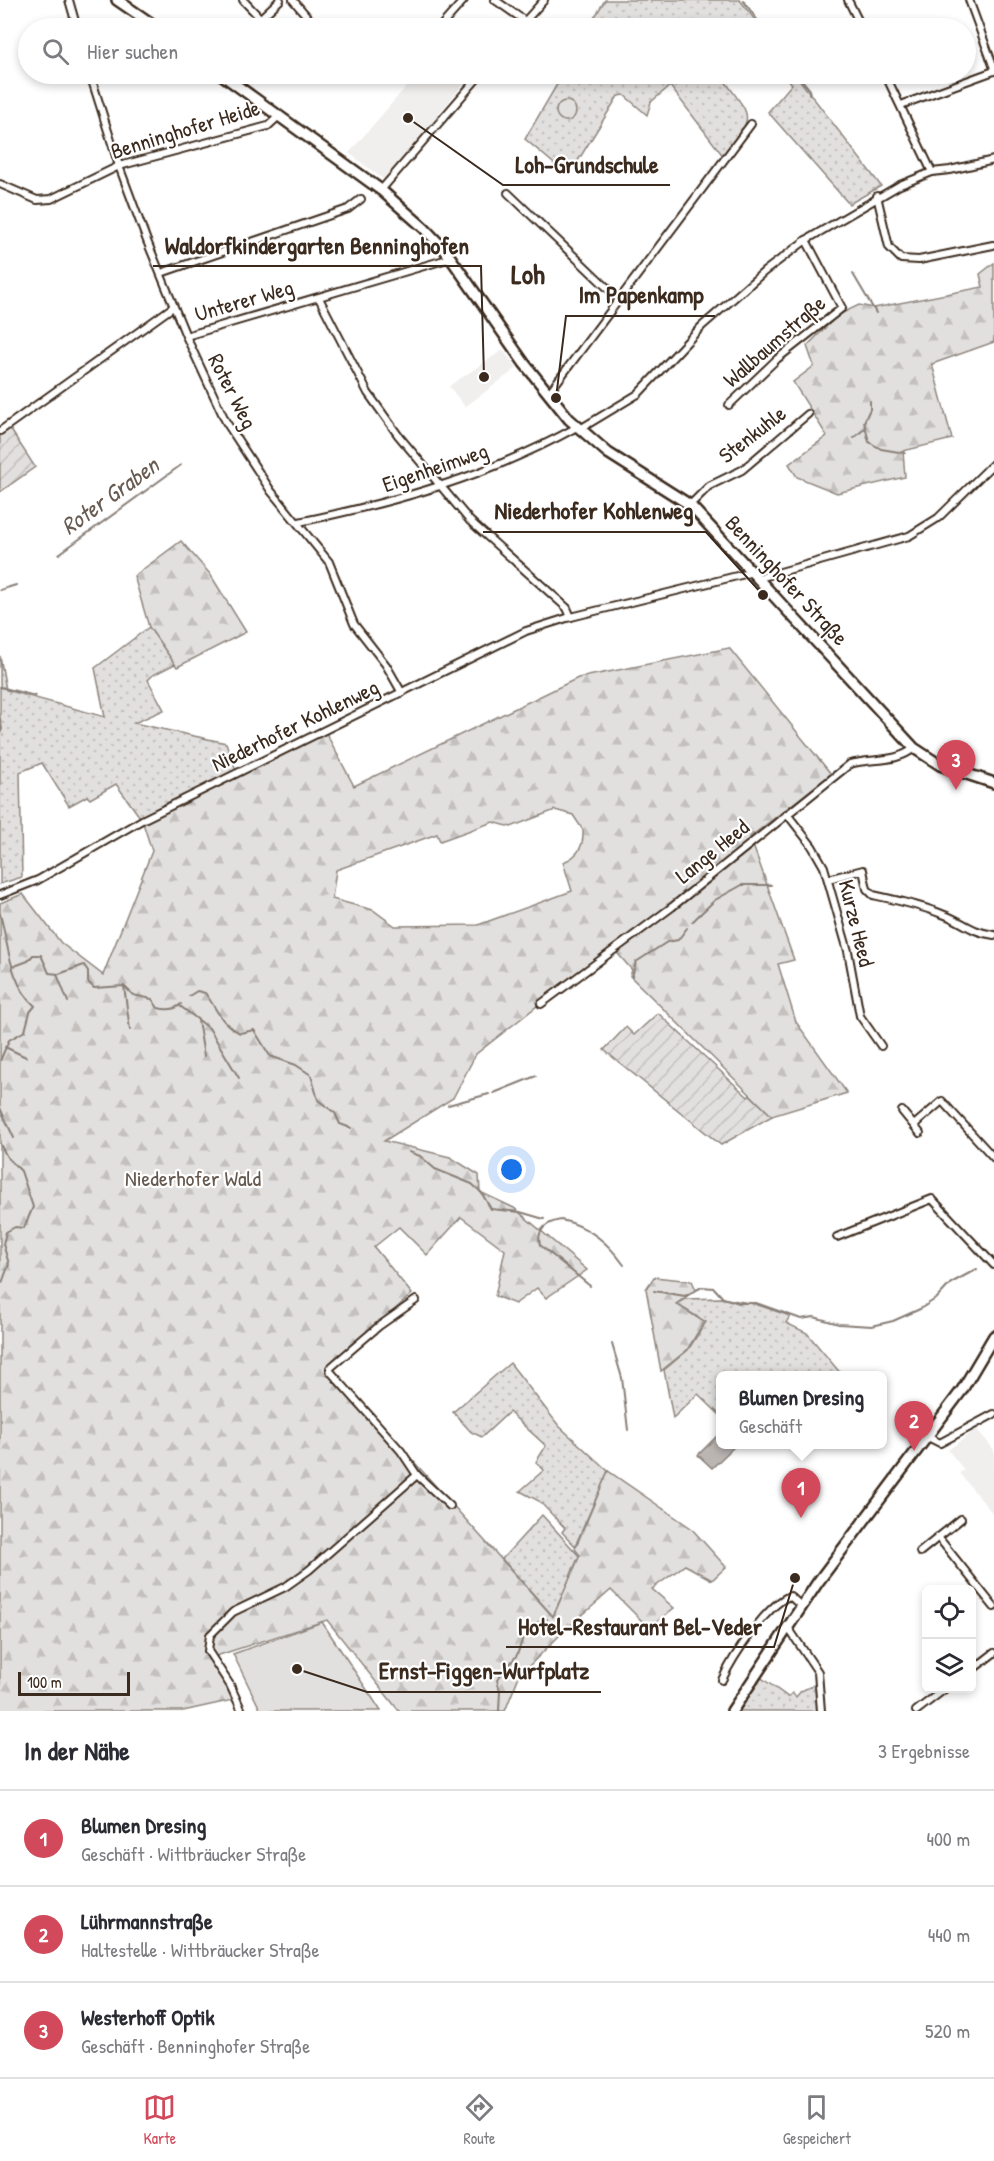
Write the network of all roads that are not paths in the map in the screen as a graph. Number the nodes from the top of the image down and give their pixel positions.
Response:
1 (69, 0) edge
2 (117, 0) edge
3 (243, 0) edge
4 (280, 0) edge
5 (293, 0) edge
6 (464, 0) edge
7 (495, 0) edge
8 (544, 0) edge
9 (848, 0) edge
10 (969, 0) edge
11 (74, 18) edge
12 (143, 18) edge
13 (260, 18) joint
14 (308, 18) edge
15 (448, 18) edge
16 (521, 18) edge
17 (528, 18) edge
18 (857, 18) edge
19 (975, 18) edge
20 (976, 20) edge
21 (994, 70) edge
22 (976, 77) edge
23 (93, 84) edge
24 (235, 84) edge
25 (472, 84) edge
26 (890, 84) edge
27 (957, 84) edge
28 (901, 105) junction
29 (280, 115) junction
30 (751, 124) dead end
31 (994, 160) edge
32 (119, 166) junction
33 (932, 172) junction
34 (0, 184) edge
35 (381, 190) junction
36 (508, 193) dead end
37 (877, 196) junction
38 (361, 199) dead end
39 (806, 240) junction
40 (993, 245) edge
41 (451, 258) junction
42 (161, 273) junction
43 (319, 298) junction
44 (620, 300) junction
45 (173, 307) junction
46 (186, 336) junction
47 (548, 394) junction
48 (729, 405) dead end
49 (808, 414) dead end
50 (578, 428) junction
51 (0, 431) edge
52 (994, 463) edge
53 (440, 488) junction
54 (690, 505) junction
55 (299, 522) junction
56 (757, 575) junction
57 (571, 617) junction
58 (402, 693) junction
59 (914, 748) junction
60 (994, 783) edge
61 (787, 813) junction
62 (828, 879) junction
63 (0, 895) edge
64 (994, 935) edge
65 (541, 1004) dead end
66 (880, 1046) dead end
67 (902, 1111) dead end
68 (914, 1125) junction
69 (920, 1133) dead end
70 (994, 1158) edge
71 (837, 1237) dead end
72 (994, 1265) edge
73 (416, 1300) dead end
74 (994, 1336) edge
75 (994, 1414) edge
76 (926, 1436) junction
77 (417, 1475) junction
78 (450, 1506) dead end
79 (961, 1519) dead end
80 (938, 1537) junction
81 (920, 1552) dead end
82 (801, 1606) junction
83 (994, 1607) edge
84 (787, 1626) junction
85 (994, 1653) edge
86 (976, 1667) edge
87 (722, 1680) dead end
88 (941, 1693) edge
89 (242, 1711) edge
90 (732, 1711) edge
91 (821, 1711) edge
92 (916, 1711) edge

1 - 11 street
2 - 12 main road
3 - 13 street
4 - 13 street
5 - 14 street
6 - 15 street
7 - 16 street
8 - 17 street
9 - 18 street
10 - 19 street
20 - 21 street
21 - 22 street
23 - 32 street, Roter Weg
24 - 29 main road, Benninghofer Straße
25 - 35 street
26 - 28 street
27 - 28 street
28 - 33 street
29 - 32 street, Benninghofer Heide
29 - 35 main road, Benninghofer Straße
30 - 44 street
31 - 33 street, Eigenheimweg
32 - 34 street, Benninghofer Heide
32 - 42 street, Roter Weg
33 - 37 street, Eigenheimweg
35 - 41 main road, Benninghofer Straße
36 - 44 street
37 - 39 street, Eigenheimweg
37 - 40 street
38 - 42 street
39 - 48 street, Wallbaumstraße
39 - 50 street, Eigenheimweg
41 - 43 street, Unterer Weg
41 - 47 main road, Benninghofer Straße
42 - 45 street, Roter Weg
43 - 46 street, Unterer Weg
43 - 53 street
44 - 47 street
45 - 46 street, Roter Weg
45 - 51 street
46 - 55 street, Roter Weg
47 - 50 main road, Benninghofer Straße
49 - 54 street, Stenkuhle
50 - 53 street, Eigenheimweg
50 - 54 main road, Benninghofer Straße
52 - 56 street, Niederhofer Kohlenweg
53 - 55 street, Eigenheimweg
53 - 57 street
54 - 56 main road, Benninghofer Straße
55 - 58 street, Roter Weg
56 - 57 street, Niederhofer Kohlenweg
56 - 59 main road, Benninghofer Straße
57 - 58 street, Niederhofer Kohlenweg
58 - 63 street, Niederhofer Kohlenweg
59 - 60 main road, Benninghofer Straße
59 - 61 street, Lange Heed
61 - 62 street, Kurze Heed
61 - 65 street, Lange Heed
62 - 64 street
62 - 66 street, Kurze Heed
67 - 68 street
68 - 69 street
68 - 70 street
71 - 72 street
73 - 77 street
74 - 76 main road
75 - 76 street
76 - 82 main road
77 - 78 street
77 - 89 street
79 - 80 street
80 - 81 street
80 - 83 street
82 - 84 main road
82 - 87 street
84 - 90 main road
84 - 91 street
85 - 86 street
88 - 92 street

